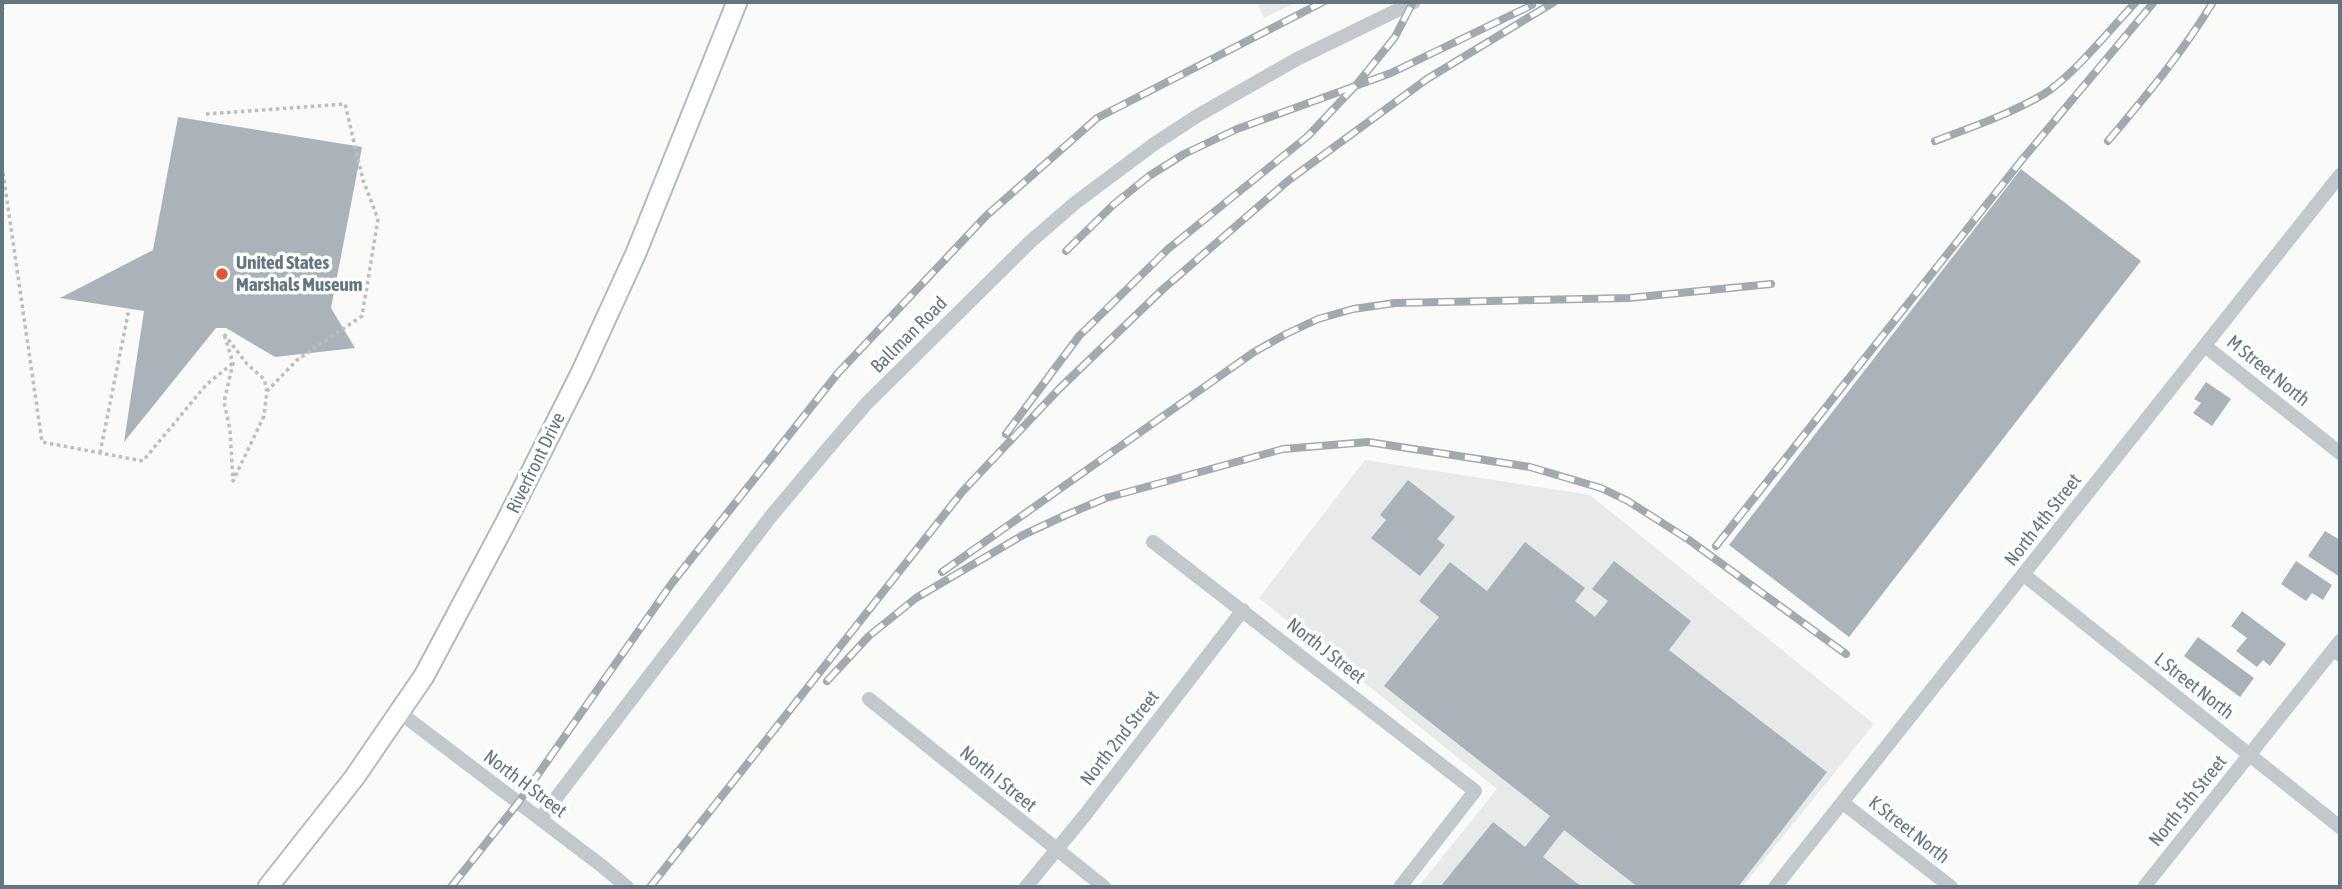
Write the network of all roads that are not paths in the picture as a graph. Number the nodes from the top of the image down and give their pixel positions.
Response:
1 (737, 2) edge
2 (1414, 2) edge
3 (2340, 175) edge
4 (2205, 346) junction
5 (2340, 453) edge
6 (1153, 542) dead end
7 (2024, 575) junction
8 (1243, 610) junction
9 (2337, 650) edge
10 (869, 699) dead end
11 (399, 712) junction
12 (2250, 755) junction
13 (1843, 803) junction
14 (540, 819) junction
15 (2340, 827) edge
16 (1056, 851) junction
17 (268, 887) edge
18 (627, 887) edge
19 (1026, 887) edge
20 (1104, 887) edge
21 (1400, 887) edge
22 (1775, 887) edge
23 (1951, 887) edge
24 (2144, 887) edge

1 - 11 street, Riverfront Drive
2 - 14 street, Ballman Road
3 - 4 street, North 4th Street
4 - 5 street, M Street North
4 - 7 street, North 4th Street
6 - 8 street, North J Street
7 - 12 street, L Street North
7 - 13 street, North 4th Street
8 - 16 street, North 2nd Street
8 - 21 street, North J Street
9 - 12 street, North 5th Street
10 - 16 street, North I Street
11 - 14 street, North H Street
11 - 17 street, Riverfront Drive
12 - 15 street, L Street North
12 - 24 street, North 5th Street
13 - 22 street, North 4th Street
13 - 23 street, K Street North
14 - 18 street, North H Street
16 - 19 street, North 2nd Street
16 - 20 street, North I Street

